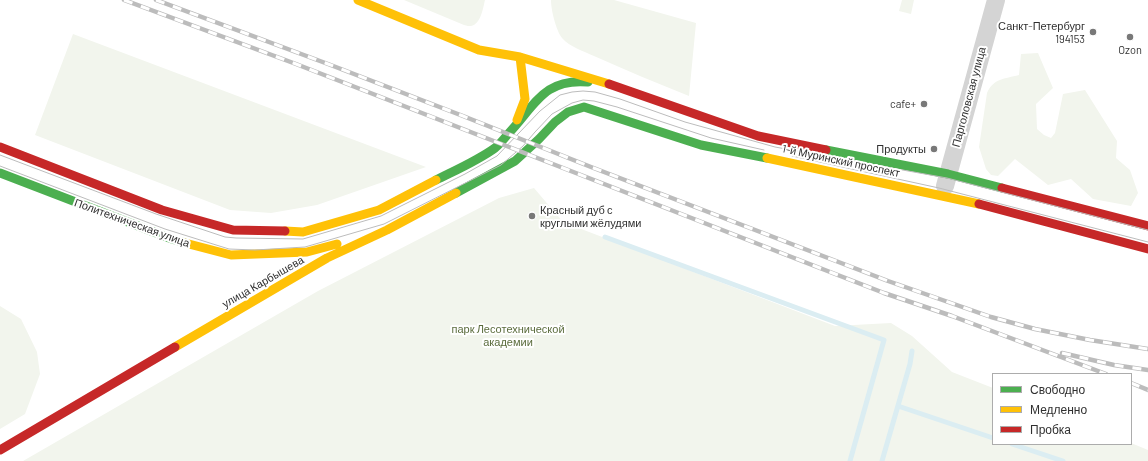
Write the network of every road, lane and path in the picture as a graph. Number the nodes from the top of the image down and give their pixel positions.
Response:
1 (358, 0) edge
2 (996, 0) edge
3 (479, 50) junction
4 (520, 57) junction
5 (498, 63) dead end
6 (536, 72) dead end
7 (514, 75) dead end
8 (605, 83) junction
9 (524, 84) junction
10 (549, 85) junction
11 (560, 96) dead end
12 (572, 103) dead end
13 (584, 107) junction
14 (514, 128) junction
15 (0, 147) edge
16 (0, 173) edge
17 (948, 174) junction
18 (943, 195) junction
19 (379, 210) junction
20 (1148, 226) edge
21 (387, 230) junction
22 (1148, 249) edge
23 (0, 450) edge

1 - 3 main road
2 - 17 street, Парголовская улица
3 - 4 main road, 1-й Муринский проспект
3 - 5 main road
4 - 6 main road
4 - 8 main road, 1-й Муринский проспект
4 - 9 main road
7 - 9 main road
8 - 10 main road, 1-й Муринский проспект
8 - 17 main road, 1-й Муринский проспект
9 - 14 main road
10 - 11 main road
10 - 14 main road, 1-й Муринский проспект
12 - 13 main road, 1-й Муринский проспект
13 - 18 main road, 1-й Муринский проспект
13 - 21 main road, улица Карбышева
14 - 19 main road, Политехническая улица
15 - 19 main road, Политехническая улица
16 - 21 main road, Политехническая улица
17 - 18 street, Парголовская улица
17 - 20 main road, 1-й Муринский проспект
18 - 22 main road, 1-й Муринский проспект
19 - 21 street
21 - 23 main road, улица Карбышева

